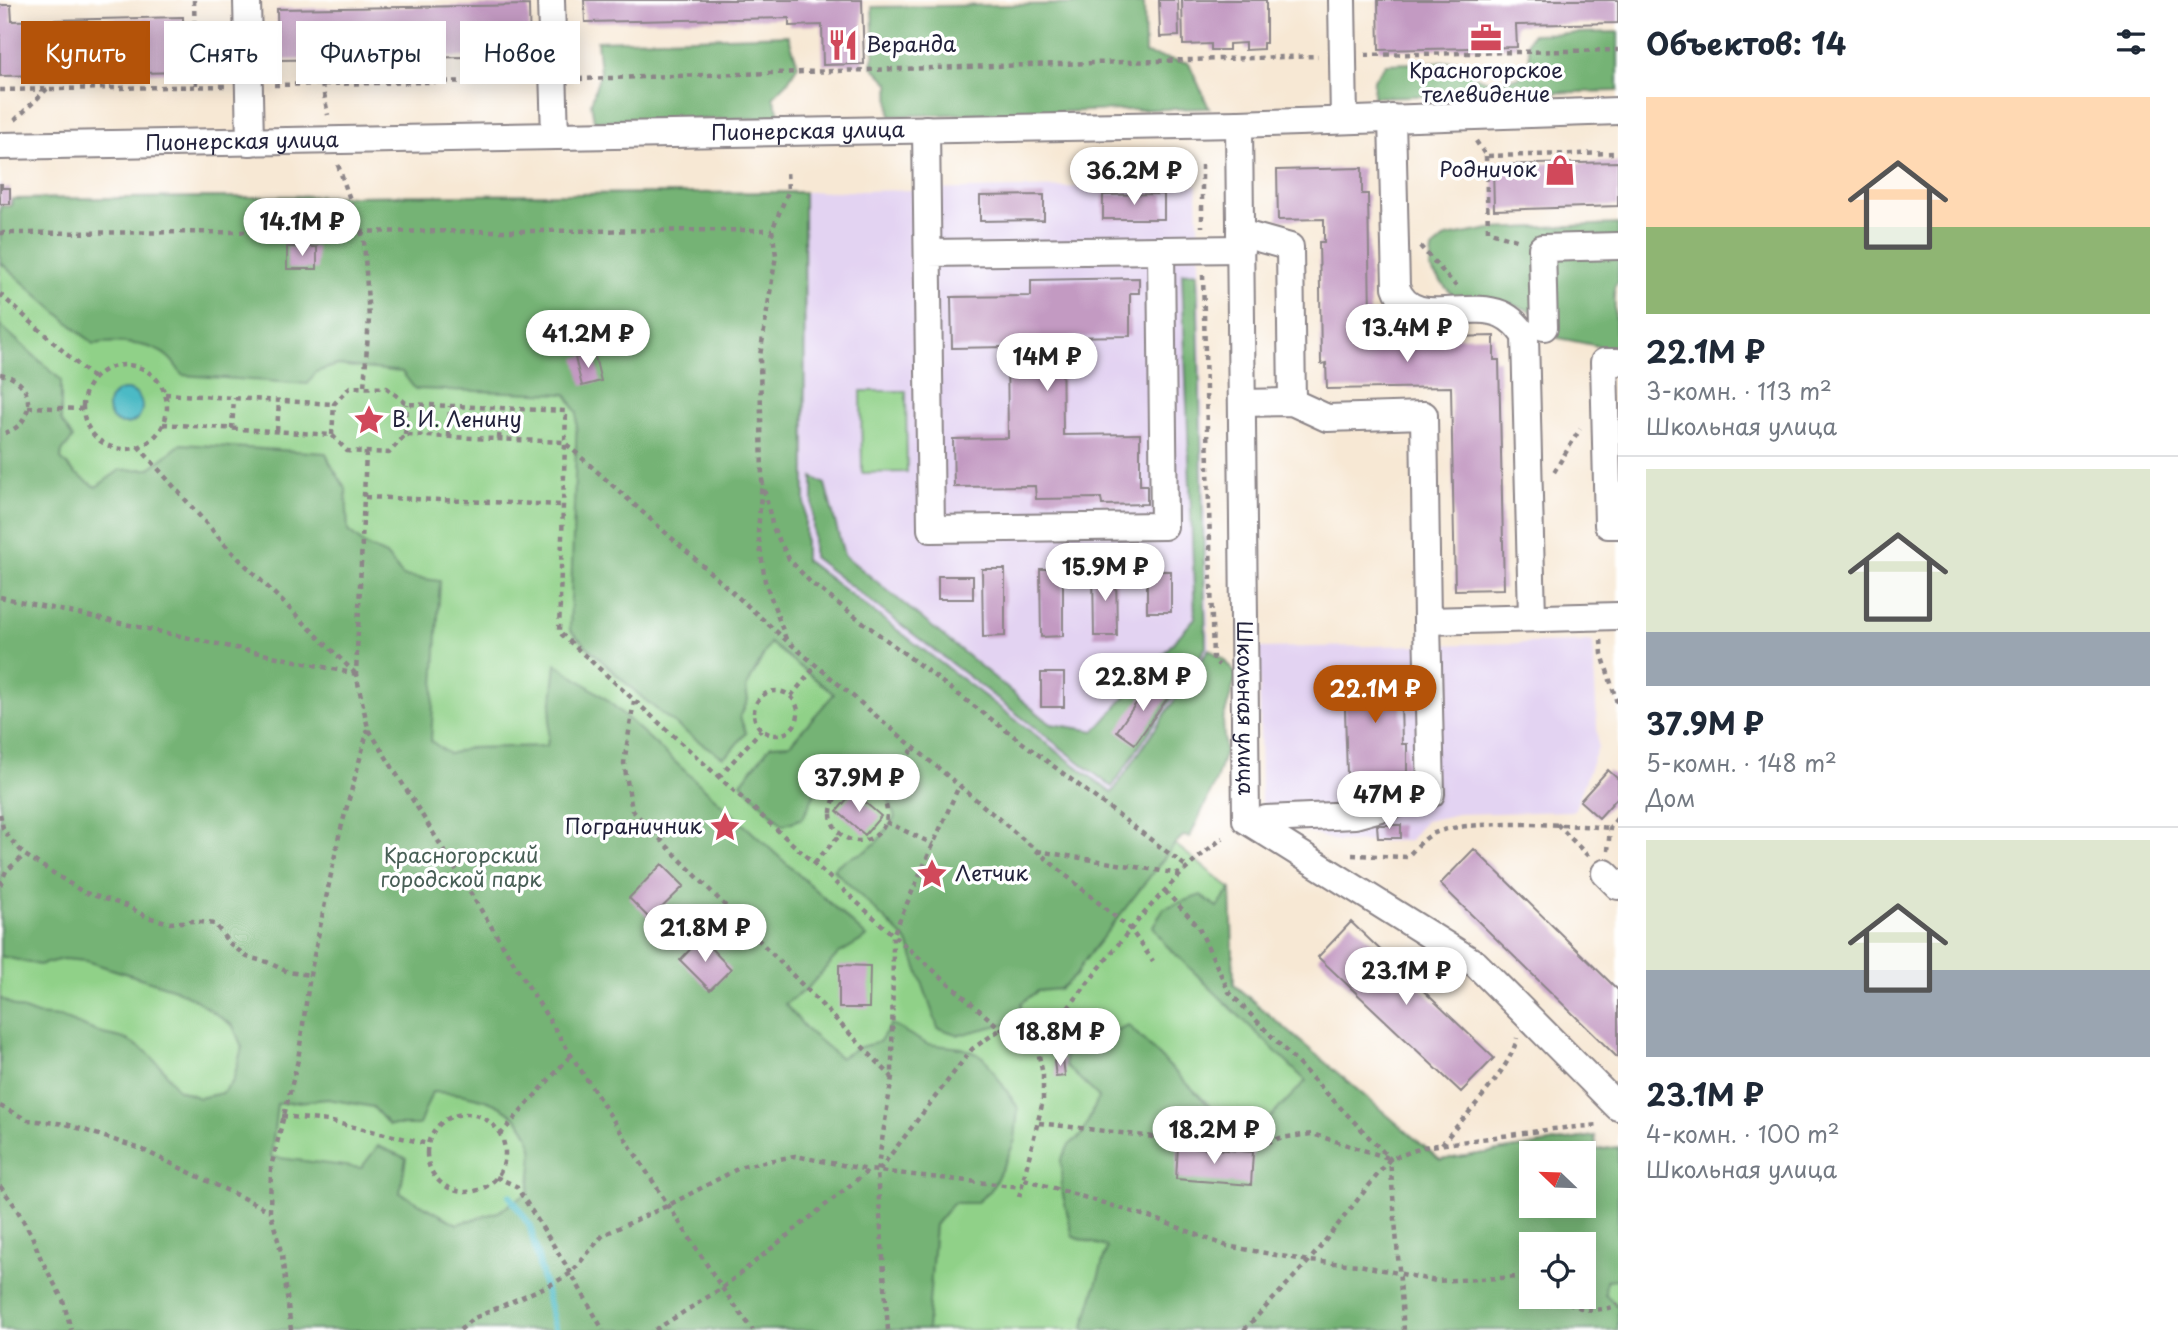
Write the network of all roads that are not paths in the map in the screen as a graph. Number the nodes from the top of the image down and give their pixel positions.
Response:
1 (247, 0) edge
2 (551, 0) edge
3 (1342, 0) edge
4 (1618, 111) edge
5 (1392, 118) junction
6 (1344, 120) junction
7 (1240, 124) junction
8 (926, 129) junction
9 (555, 136) junction
10 (4, 137) edge
11 (250, 142) junction
12 (1241, 241) junction
13 (1618, 246) edge
14 (1161, 250) junction
15 (928, 253) junction
16 (1544, 327) dead end
17 (1618, 362) edge
18 (1292, 402) junction
19 (1242, 403) junction
20 (1618, 525) edge
21 (1609, 616) edge
22 (1532, 617) junction
23 (1427, 621) junction
24 (1255, 825) junction
25 (1611, 1115) edge

1 - 11 street
2 - 9 street
3 - 6 street
4 - 5 street, Пионерская улица
5 - 6 street, Пионерская улица
5 - 22 street
6 - 7 street, Пионерская улица
7 - 8 street, Пионерская улица
7 - 12 street, Школьная улица
8 - 9 street, Пионерская улица
8 - 15 street
9 - 11 street, Пионерская улица
10 - 11 street, Пионерская улица
12 - 14 street
12 - 18 street
12 - 19 street, Школьная улица
13 - 16 street
14 - 15 street
14 - 15 street
17 - 20 street
18 - 19 street
18 - 23 street
19 - 24 street, Школьная улица
21 - 22 street
22 - 23 street
23 - 24 street
24 - 25 street, Школьная улица

